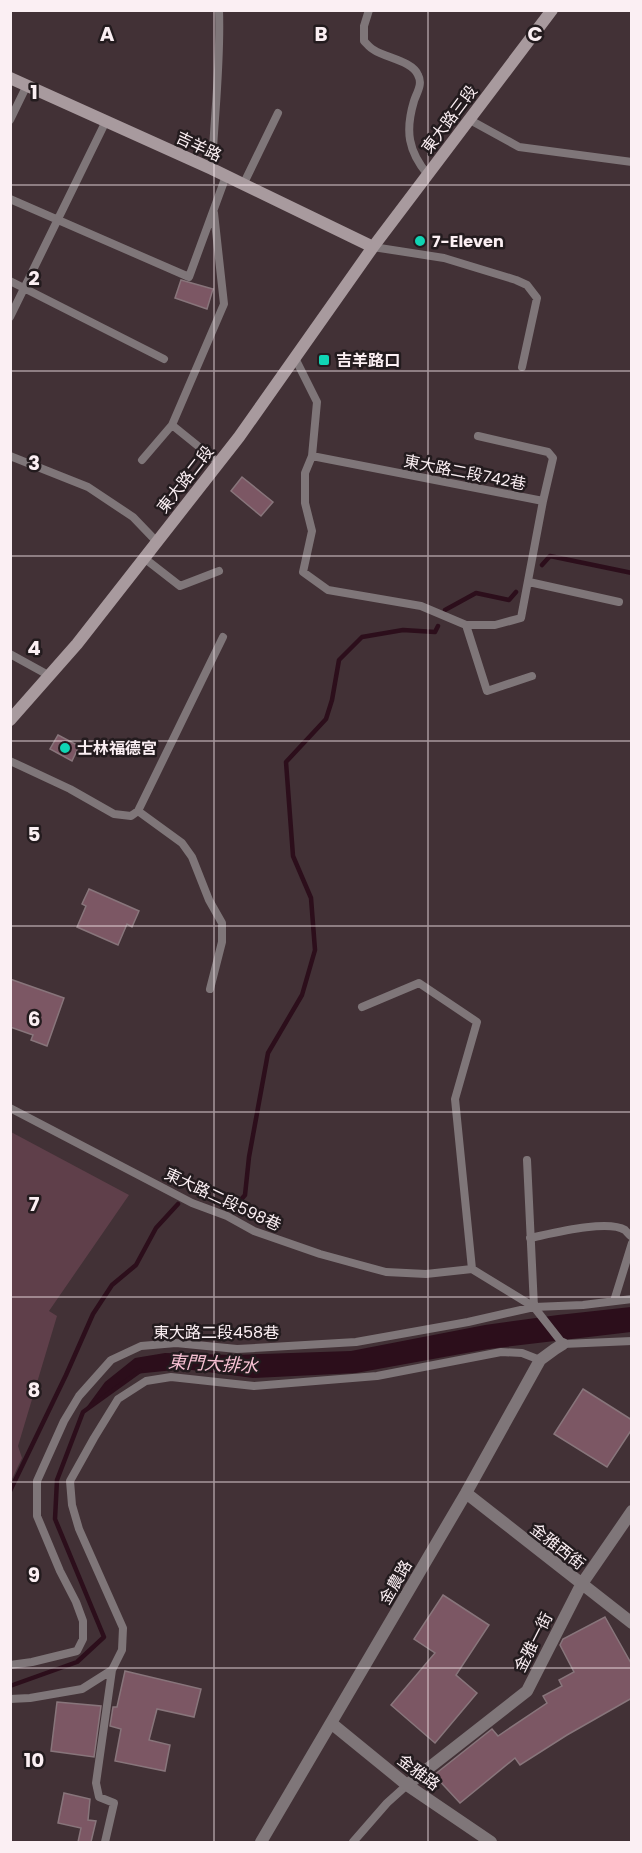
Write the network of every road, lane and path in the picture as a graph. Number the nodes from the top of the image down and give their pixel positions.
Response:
1 (219, 10) edge
2 (369, 10) edge
3 (552, 10) edge
4 (10, 78) edge
5 (27, 86) junction
6 (278, 113) dead end
7 (10, 120) edge
8 (470, 120) junction
9 (106, 121) junction
10 (632, 162) edge
11 (212, 169) junction
12 (428, 175) junction
13 (226, 176) junction
14 (243, 185) junction
15 (10, 199) edge
16 (213, 211) junction
17 (58, 220) junction
18 (373, 248) junction
19 (10, 281) edge
20 (25, 288) junction
21 (10, 317) edge
22 (295, 358) junction
23 (164, 359) dead end
24 (522, 367) dead end
25 (172, 425) junction
26 (478, 436) dead end
27 (10, 456) edge
28 (312, 456) junction
29 (142, 460) dead end
30 (219, 463) junction
31 (543, 501) junction
32 (157, 542) junction
33 (144, 558) junction
34 (219, 571) dead end
35 (528, 582) junction
36 (619, 602) dead end
37 (465, 625) junction
38 (223, 637) dead end
39 (10, 654) edge
40 (50, 676) junction
41 (532, 676) dead end
42 (10, 720) edge
43 (10, 761) edge
44 (138, 811) junction
45 (210, 988) dead end
46 (362, 1007) dead end
47 (10, 1108) edge
48 (527, 1160) dead end
49 (632, 1237) edge
50 (530, 1238) junction
51 (632, 1243) edge
52 (472, 1269) junction
53 (632, 1299) edge
54 (614, 1301) junction
55 (534, 1307) junction
56 (632, 1341) edge
57 (564, 1344) junction
58 (540, 1360) junction
59 (466, 1493) junction
60 (632, 1510) edge
61 (581, 1585) junction
62 (632, 1623) edge
63 (10, 1665) edge
64 (112, 1670) junction
65 (10, 1699) edge
66 (331, 1723) junction
67 (407, 1785) junction
68 (105, 1842) edge
69 (261, 1842) edge
70 (353, 1842) edge
71 (491, 1842) edge

1 - 11 lane
2 - 12 lane
3 - 8 main road, 東大路三段
4 - 5 main road, 吉羊路
5 - 7 lane
5 - 9 main road, 吉羊路
6 - 14 lane
8 - 10 lane
8 - 12 main road, 東大路三段
9 - 11 main road, 吉羊路
9 - 17 lane
11 - 13 main road, 吉羊路
12 - 18 main road, 東大路三段
13 - 14 main road, 吉羊路
13 - 16 lane
14 - 18 main road, 吉羊路
15 - 17 lane
16 - 17 lane
16 - 25 lane
17 - 20 lane
18 - 22 main road, 東大路二段
18 - 24 lane
19 - 20 lane
20 - 21 lane
20 - 23 lane
22 - 28 lane
22 - 30 main road, 東大路二段
25 - 29 lane
25 - 30 lane
26 - 31 lane
27 - 32 lane
28 - 31 lane, 東大路二段742巷
28 - 37 lane
30 - 32 main road, 東大路二段
31 - 35 lane, 東大路二段742巷
32 - 33 main road, 東大路二段
33 - 34 lane
33 - 40 main road, 東大路二段
35 - 36 lane
35 - 37 lane, 東大路二段742巷
37 - 41 lane
38 - 44 lane
39 - 40 lane
40 - 42 main road, 東大路二段
43 - 44 lane
44 - 45 lane
46 - 52 lane
47 - 52 lane, 東大路二段598巷
48 - 50 lane
49 - 50 lane
50 - 55 lane
51 - 54 lane
52 - 55 lane
53 - 54 lane
54 - 55 lane
55 - 57 lane
55 - 63 lane, 東大路二段458巷
56 - 57 lane
57 - 58 street, 金農路
58 - 59 street, 金農路
58 - 64 lane
59 - 61 street, 金雅西街
59 - 66 street, 金農路
60 - 61 street, 金雅一街
61 - 62 street, 金雅西街
61 - 67 street, 金雅一街
64 - 65 lane
64 - 68 lane
66 - 67 street, 金雅路
66 - 69 street, 金農路
67 - 70 lane
67 - 71 street, 金雅路

